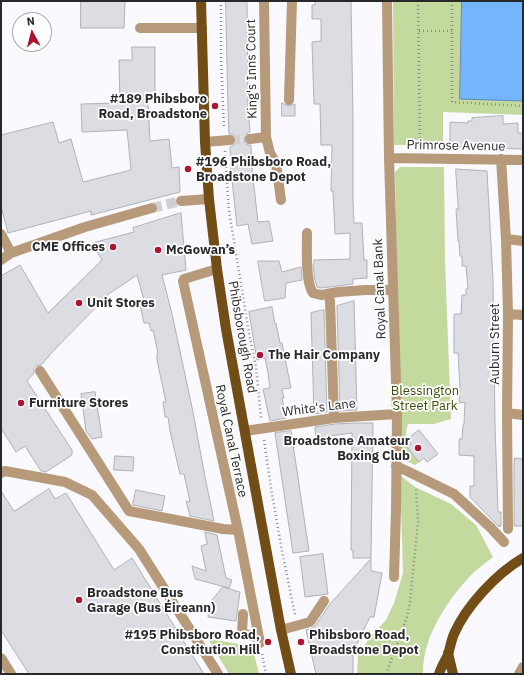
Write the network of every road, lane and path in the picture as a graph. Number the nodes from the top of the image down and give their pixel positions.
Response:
1 (200, 1) edge
2 (221, 1) edge
3 (264, 1) edge
4 (292, 1) edge
5 (387, 1) edge
6 (418, 1) edge
7 (452, 1) edge
8 (140, 28) dead end
9 (202, 28) junction
10 (419, 31) junction
11 (452, 31) junction
12 (289, 100) dead end
13 (523, 106) edge
14 (266, 137) junction
15 (250, 139) tunnel mouth
16 (227, 140) junction
17 (205, 142) junction
18 (389, 158) junction
19 (420, 158) junction
20 (501, 159) junction
21 (523, 160) edge
22 (209, 199) junction
23 (281, 200) dead end
24 (181, 201) tunnel mouth
25 (152, 208) tunnel mouth
26 (307, 233) dead end
27 (1, 234) edge
28 (506, 239) junction
29 (523, 241) edge
30 (11, 253) junction
31 (1, 260) edge
32 (217, 269) junction
33 (392, 290) junction
34 (328, 294) junction
35 (508, 314) junction
36 (523, 315) edge
37 (40, 371) dead end
38 (507, 413) junction
39 (397, 414) junction
40 (523, 415) edge
41 (334, 418) junction
42 (262, 428) junction
43 (245, 431) junction
44 (396, 466) junction
45 (408, 471) junction
46 (1, 473) edge
47 (508, 529) dead end
48 (238, 530) junction
49 (504, 542) dead end
50 (523, 558) edge
51 (394, 577) dead end
52 (324, 601) dead end
53 (243, 614) dead end
54 (295, 615) dead end
55 (281, 630) junction
56 (260, 641) junction
57 (448, 653) junction
58 (1, 658) edge
59 (523, 667) edge
60 (11, 674) edge
61 (218, 674) edge
62 (266, 674) edge
63 (291, 674) edge
64 (386, 674) edge
65 (438, 674) edge
66 (453, 674) edge
67 (519, 674) edge

1 - 9 main road, Phibsborough Road
2 - 16 path
3 - 14 street, King's Inns Court
4 - 12 street
5 - 18 street, Royal Canal Bank
6 - 10 path
7 - 11 path
8 - 9 street
9 - 17 main road, Phibsborough Road
10 - 11 path
10 - 19 path
11 - 13 path
14 - 15 street, King's Inns Court
14 - 23 street, King's Inns Court
16 - 17 street
16 - 42 path
17 - 22 main road, Phibsborough Road
18 - 19 street, Primrose Avenue
18 - 33 street, Royal Canal Bank
19 - 20 street, Primrose Avenue
20 - 21 street, Primrose Avenue
20 - 28 street, Auburn Street
22 - 24 street
22 - 32 main road, Phibsborough Road
25 - 30 street
26 - 34 street
27 - 30 street
28 - 29 street
28 - 35 street, Auburn Street
30 - 31 street
32 - 43 main road, Phibsborough Road
32 - 48 street, Royal Canal Terrace
33 - 34 street
33 - 39 street, Royal Canal Bank
34 - 41 street
35 - 36 street
35 - 38 street, Auburn Street
37 - 48 street
38 - 40 street
38 - 47 street, Auburn Street
39 - 41 street, White's Lane
39 - 44 street, Royal Canal Bank
41 - 42 street, White's Lane
42 - 43 street, White's Lane
42 - 54 path
43 - 55 main road, Phibsborough Road
44 - 45 street
44 - 51 street, Royal Canal Bank
45 - 49 street
45 - 64 path
46 - 61 street
48 - 56 street, Royal Canal Terrace
50 - 57 main road
52 - 55 street
53 - 56 street
55 - 63 main road, Phibsborough Road
56 - 62 path
57 - 65 main road
57 - 66 main road
58 - 60 street
59 - 67 street

